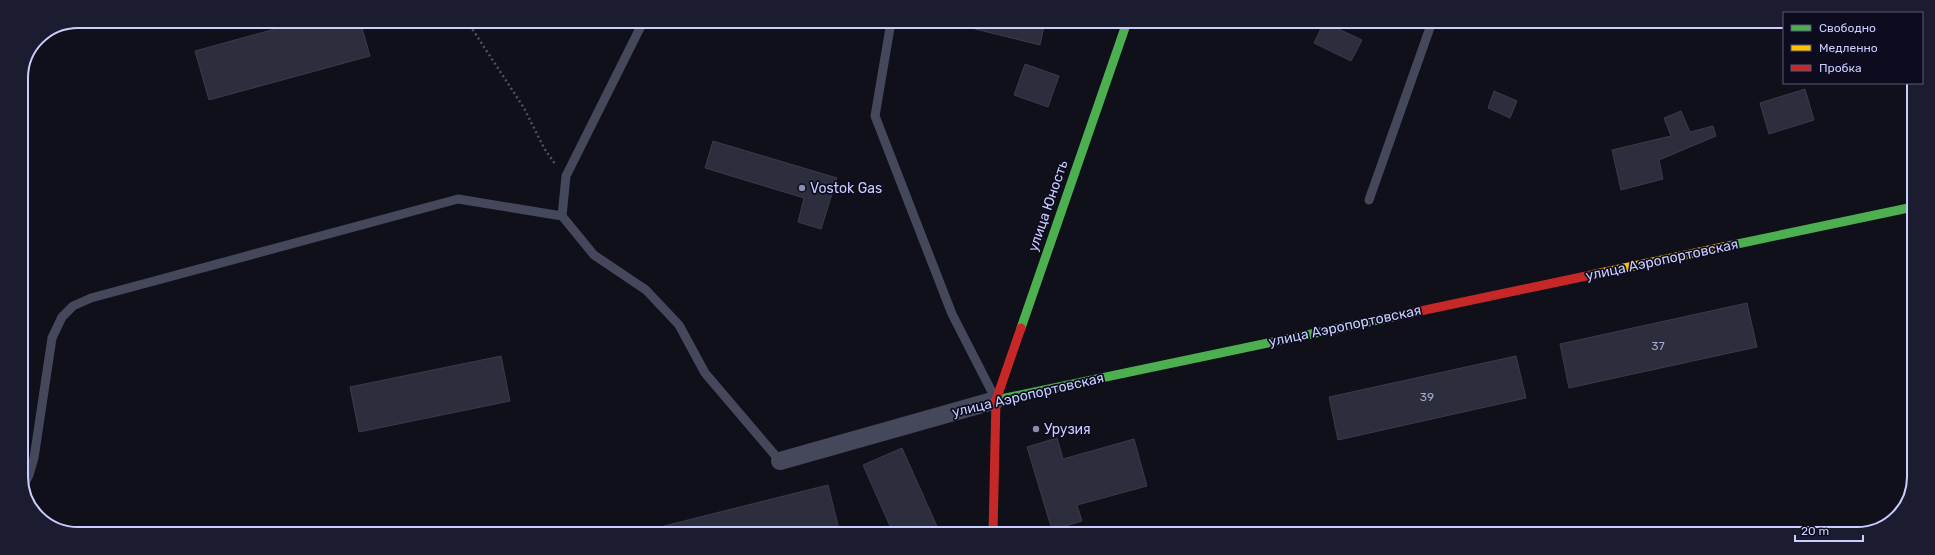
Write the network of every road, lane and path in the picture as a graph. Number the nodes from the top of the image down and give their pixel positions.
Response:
1 (472, 28) edge
2 (640, 28) edge
3 (889, 28) edge
4 (1125, 28) edge
5 (1430, 28) edge
6 (566, 176) junction
7 (1369, 200) dead end
8 (1907, 207) edge
9 (562, 216) junction
10 (996, 400) junction
11 (780, 461) joint
12 (28, 478) edge
13 (993, 527) edge

1 - 6 path
2 - 6 lane
3 - 10 lane
4 - 10 street, улица Юность
5 - 7 lane
6 - 9 lane
8 - 10 street, улица Аэропортовская
9 - 11 lane
9 - 12 lane
10 - 11 street, улица Аэропортовская
10 - 13 street, улица Юность

